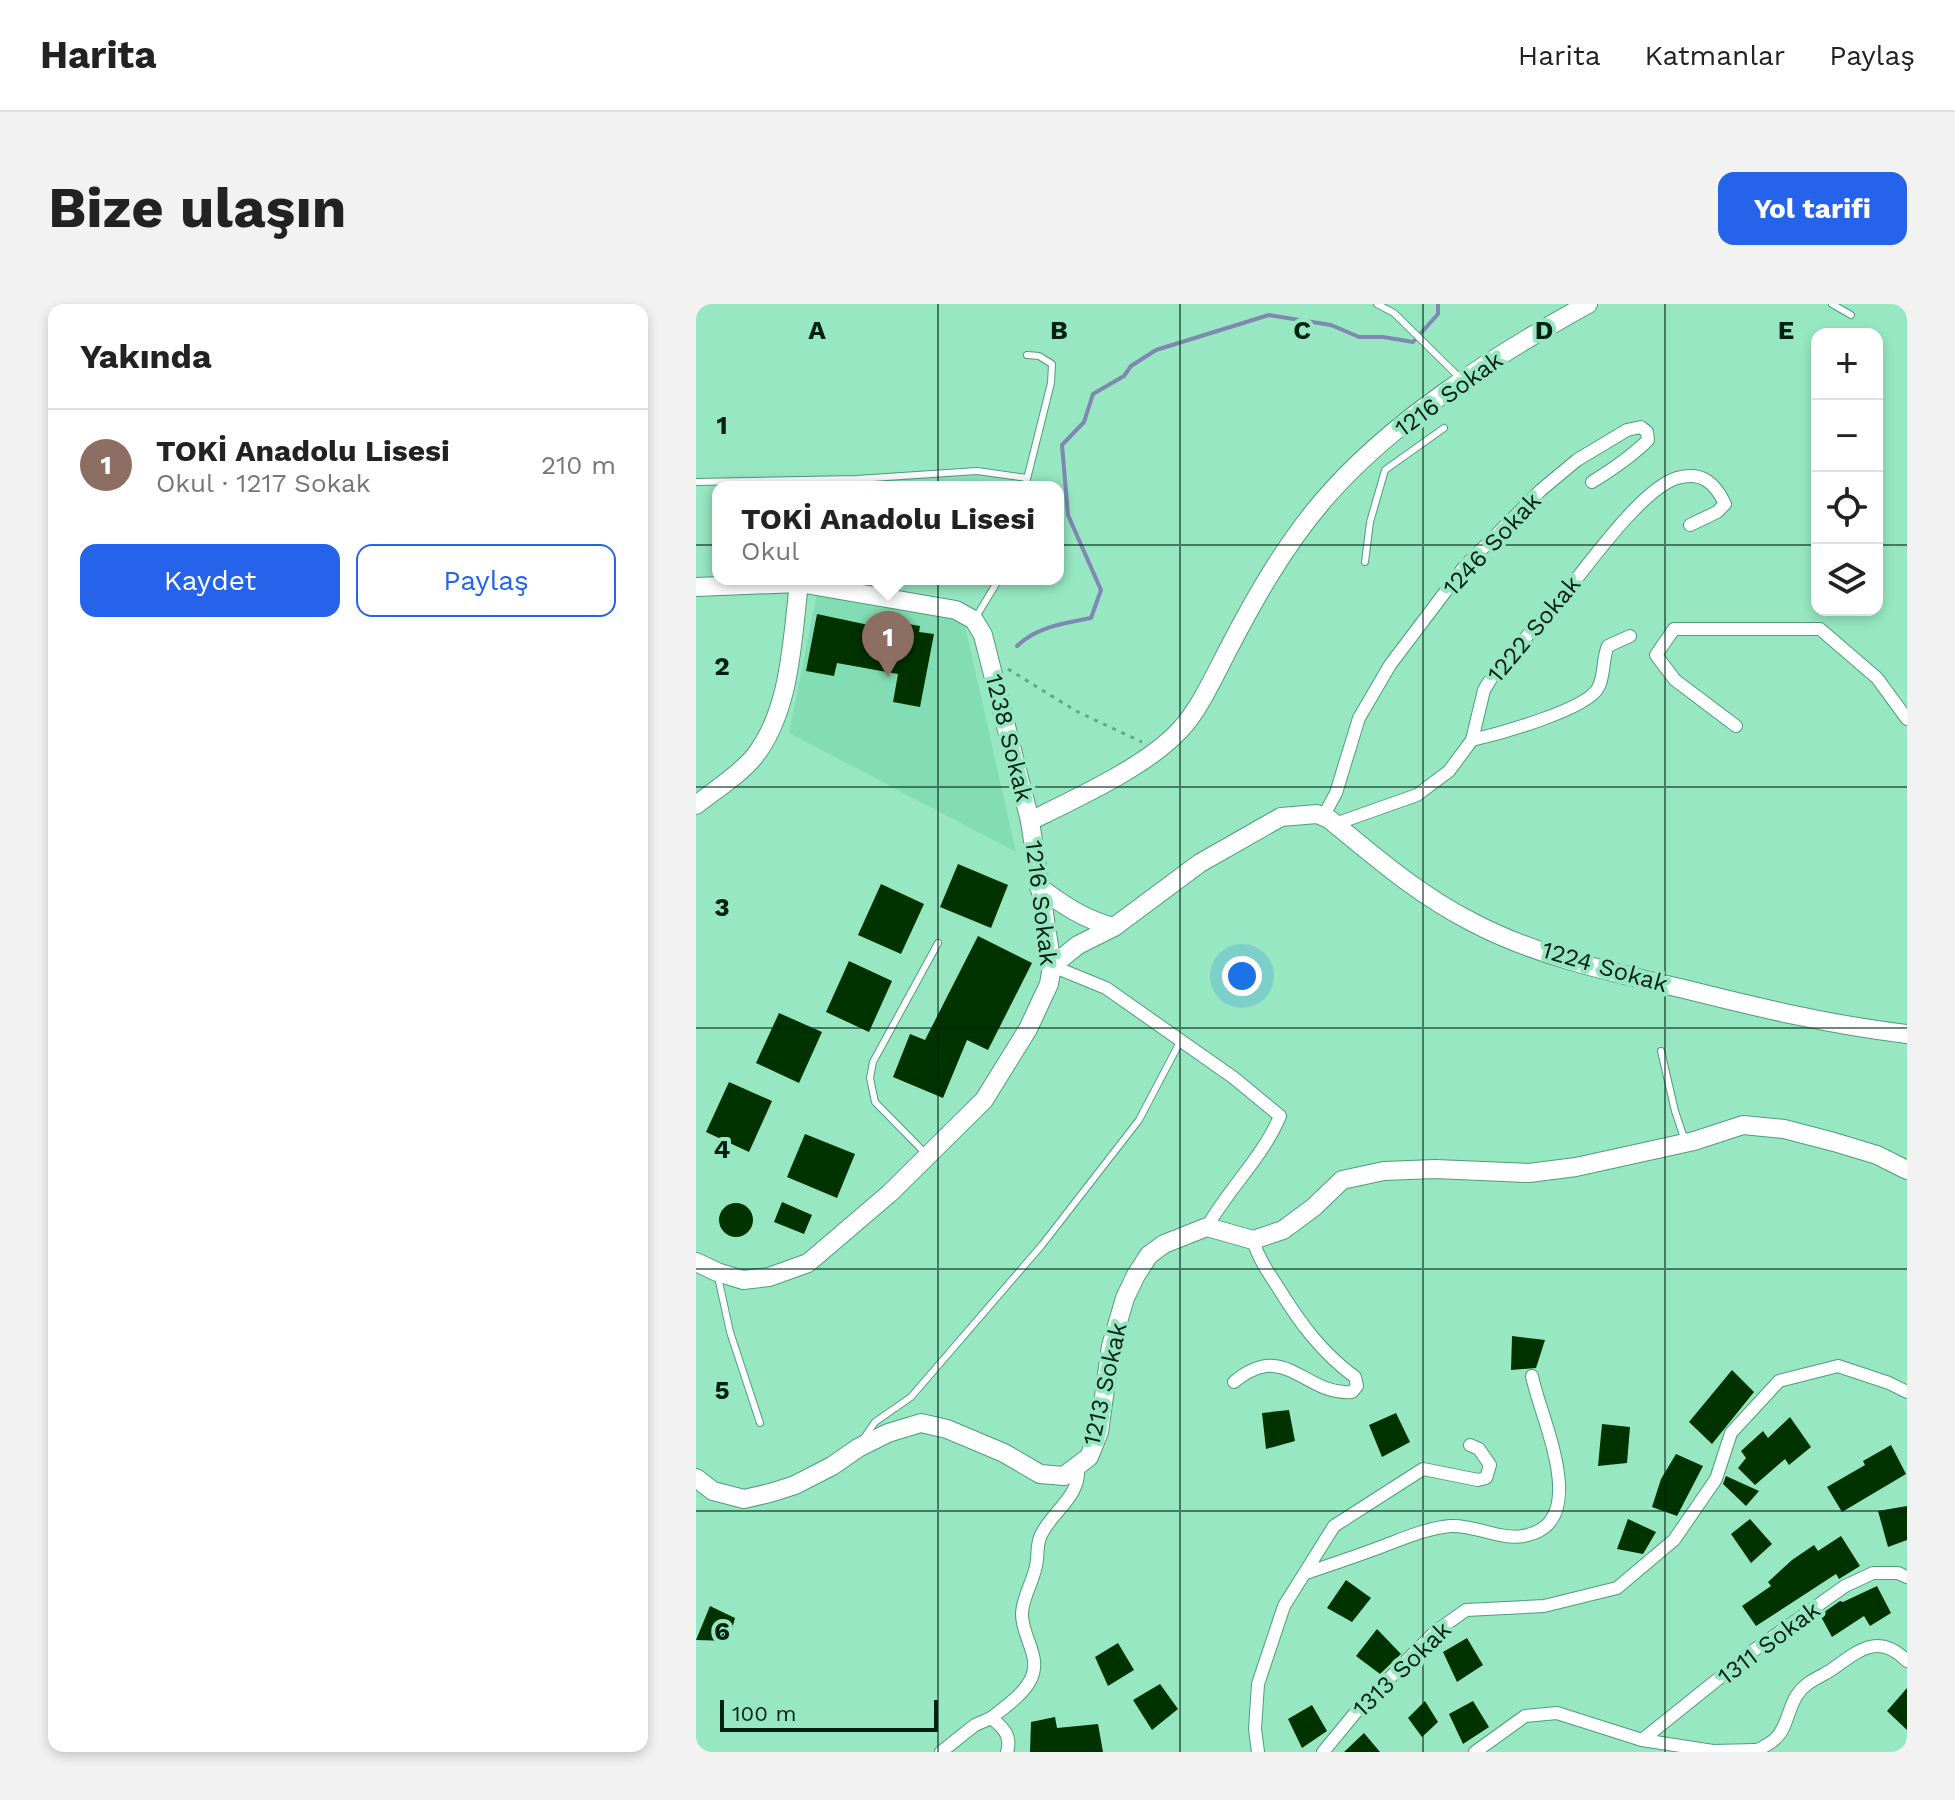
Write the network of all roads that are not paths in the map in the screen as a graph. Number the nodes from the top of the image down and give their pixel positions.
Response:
1 (1377, 304) edge
2 (1588, 304) edge
3 (1832, 304) edge
4 (1851, 315) dead end
5 (1027, 355) dead end
6 (1463, 381) junction
7 (1444, 428) dead end
8 (1370, 452) junction
9 (1385, 470) junction
10 (1027, 478) junction
11 (750, 481) edge
12 (1026, 481) edge
13 (1592, 482) dead end
14 (1690, 525) dead end
15 (1365, 562) dead end
16 (748, 585) edge
17 (799, 585) edge
18 (811, 585) edge
19 (995, 585) edge
20 (696, 587) edge
21 (974, 620) junction
22 (1630, 636) dead end
23 (1907, 719) edge
24 (1736, 726) dead end
25 (1472, 740) junction
26 (696, 805) edge
27 (1329, 820) junction
28 (1030, 821) junction
29 (1039, 887) junction
30 (1114, 927) junction
31 (938, 943) dead end
32 (1052, 966) junction
33 (1907, 1034) edge
34 (1181, 1040) junction
35 (1661, 1051) dead end
36 (1686, 1143) junction
37 (928, 1155) junction
38 (1907, 1170) edge
39 (1207, 1227) junction
40 (1253, 1240) junction
41 (696, 1262) edge
42 (717, 1272) junction
43 (1532, 1376) dead end
44 (1234, 1382) dead end
45 (1907, 1392) edge
46 (760, 1423) dead end
47 (1470, 1445) dead end
48 (858, 1448) junction
49 (1078, 1466) junction
50 (696, 1478) edge
51 (1306, 1573) junction
52 (1907, 1577) edge
53 (1907, 1661) edge
54 (991, 1718) junction
55 (1642, 1740) junction
56 (1754, 1751) edge
57 (941, 1752) edge
58 (1007, 1752) edge
59 (1258, 1752) edge
60 (1323, 1752) edge
61 (1475, 1752) edge

1 - 6 lane
2 - 6 street, 1216 Sokak
3 - 4 lane
5 - 10 lane
6 - 8 street, 1216 Sokak
7 - 9 lane
8 - 9 lane
8 - 28 street, 1216 Sokak
9 - 15 lane
10 - 11 lane
10 - 12 lane
13 - 27 street, 1246 Sokak
14 - 25 street, 1222 Sokak
16 - 20 street
17 - 26 street
18 - 21 street
19 - 21 lane
21 - 28 street, 1238 Sokak
22 - 25 street
23 - 24 street
25 - 27 street, 1222 Sokak
27 - 30 street, 1222 Sokak
27 - 33 street, 1224 Sokak
28 - 29 street, 1216 Sokak
29 - 30 street
29 - 32 street, 1216 Sokak
30 - 32 street, 1222 Sokak
31 - 37 lane
32 - 34 street
32 - 37 street, 1216 Sokak
34 - 39 street
34 - 48 lane
35 - 36 lane
36 - 38 street
36 - 40 street
37 - 42 street, 1216 Sokak
39 - 40 street
39 - 49 street, 1213 Sokak
40 - 44 street
41 - 42 street, 1216 Sokak
42 - 46 lane
43 - 51 street
45 - 60 street, 1313 Sokak
47 - 51 street
48 - 49 street, 1213 Sokak
48 - 50 street, 1213 Sokak
49 - 54 street
51 - 59 street
52 - 55 street, 1311 Sokak
53 - 56 street
54 - 57 street
54 - 58 street
55 - 56 street
55 - 61 street

